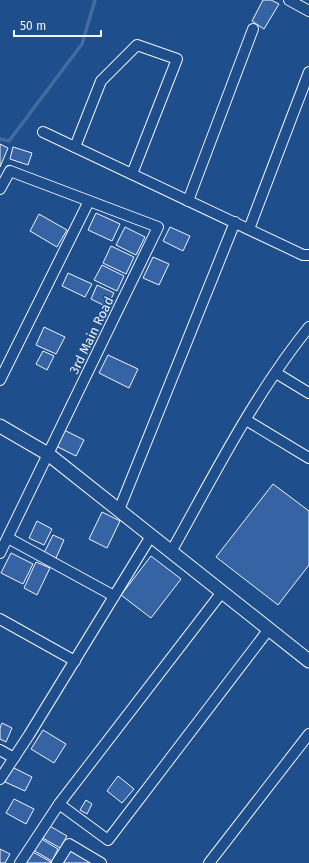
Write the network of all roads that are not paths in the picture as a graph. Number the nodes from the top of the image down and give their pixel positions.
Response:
1 (290, 0) edge
2 (309, 11) edge
3 (254, 28) dead end
4 (309, 72) edge
5 (43, 132) dead end
6 (75, 147) junction
7 (132, 174) junction
8 (0, 189) edge
9 (89, 201) junction
10 (188, 201) junction
11 (235, 222) junction
12 (249, 229) junction
13 (309, 255) edge
14 (309, 327) edge
15 (276, 373) junction
16 (0, 380) edge
17 (309, 392) edge
18 (246, 420) junction
19 (0, 426) edge
20 (48, 454) junction
21 (309, 458) edge
22 (119, 510) junction
23 (151, 536) junction
24 (8, 538) junction
25 (171, 552) junction
26 (0, 553) edge
27 (222, 592) junction
28 (114, 596) junction
29 (0, 619) edge
30 (269, 629) junction
31 (75, 661) junction
32 (309, 661) edge
33 (309, 734) edge
34 (0, 750) edge
35 (14, 758) junction
36 (0, 779) edge
37 (59, 804) junction
38 (20, 863) edge
39 (57, 863) edge
40 (101, 863) edge
41 (209, 863) edge

1 - 2 street
3 - 10 street
4 - 12 street
5 - 6 street
6 - 7 street
6 - 7 street
7 - 10 street
8 - 9 street
9 - 16 street
9 - 20 street, 3rd Main Road
10 - 11 street
11 - 12 street
11 - 22 street
12 - 13 street
14 - 15 street
15 - 17 street
15 - 18 street
18 - 21 street
18 - 25 street
19 - 20 street
20 - 22 street
20 - 24 street, 3rd Main Road
22 - 23 street
23 - 25 street
23 - 28 street
24 - 26 street, 3rd Main Road
24 - 28 street
25 - 27 street
27 - 30 street
27 - 37 street
28 - 31 street
29 - 31 street
30 - 32 street
30 - 37 street
31 - 35 street
33 - 41 street
34 - 35 street
35 - 36 street
37 - 38 street
39 - 40 street

